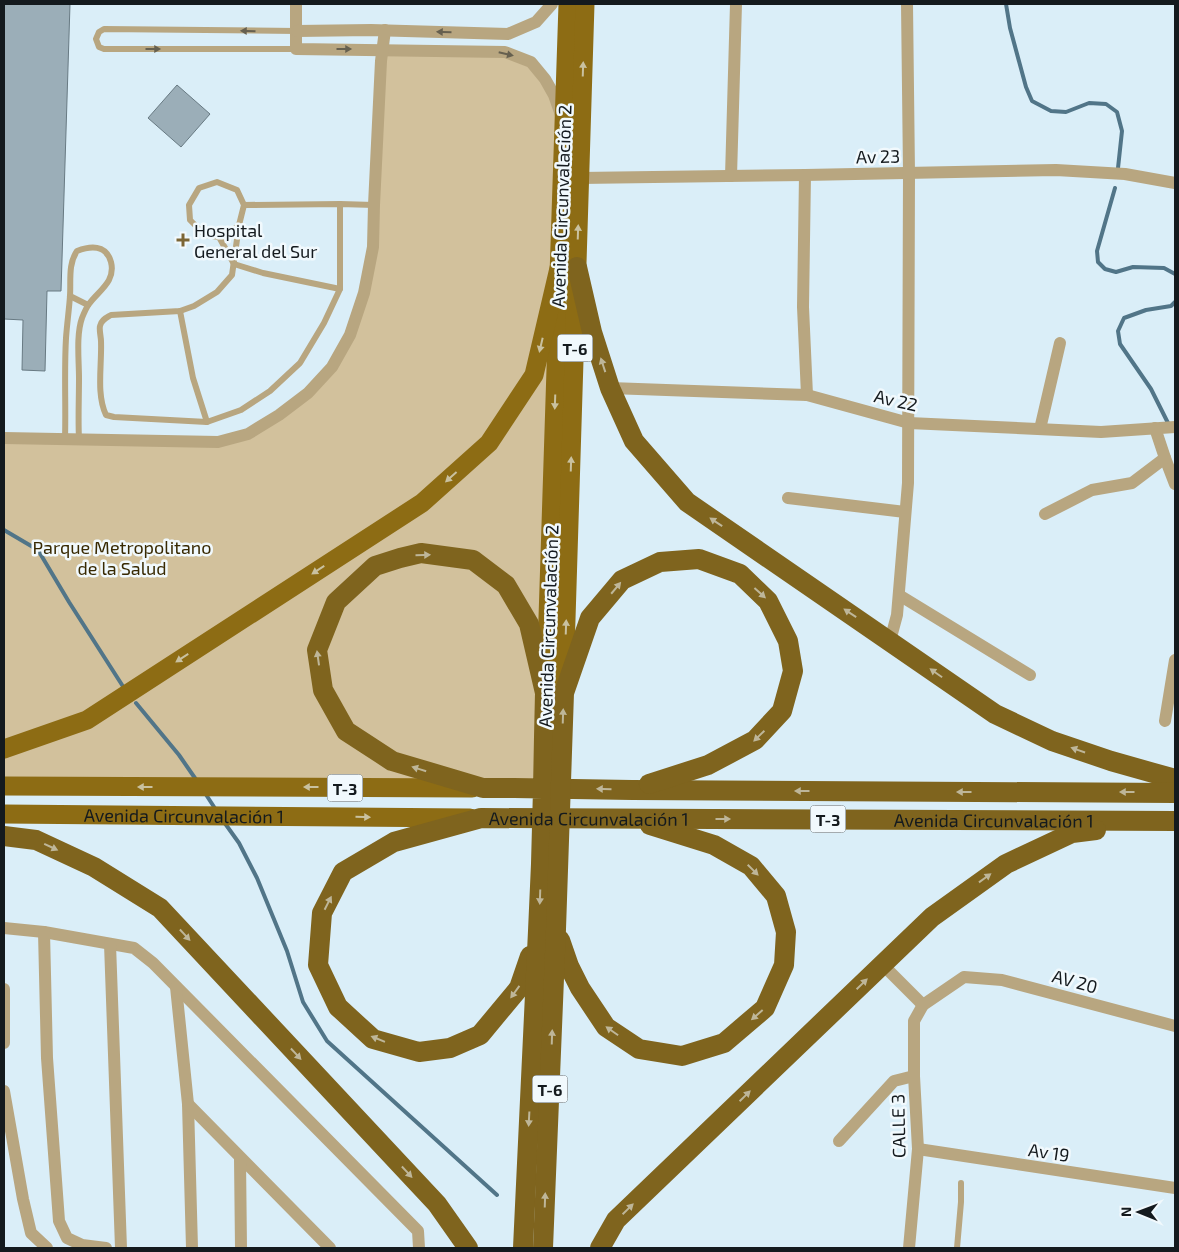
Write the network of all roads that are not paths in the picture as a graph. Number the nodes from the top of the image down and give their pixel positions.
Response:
1 (296, 4) edge
2 (552, 4) edge
3 (568, 4) edge
4 (585, 4) edge
5 (736, 4) edge
6 (907, 4) edge
7 (386, 30) junction
8 (297, 31) junction
9 (296, 49) junction
10 (383, 50) junction
11 (564, 125) junction
12 (910, 172) junction
13 (805, 175) junction
14 (731, 176) junction
15 (580, 178) junction
16 (1175, 183) edge
17 (340, 204) junction
18 (244, 205) junction
19 (374, 205) junction
20 (240, 224) junction
21 (219, 237) junction
22 (234, 264) junction
23 (568, 265) junction
24 (340, 288) junction
25 (70, 296) junction
26 (88, 305) junction
27 (180, 312) junction
28 (1060, 343) dead end
29 (610, 388) junction
30 (807, 395) junction
31 (207, 422) junction
32 (909, 423) junction
33 (1175, 427) edge
34 (1155, 428) junction
35 (1040, 429) junction
36 (4, 438) edge
37 (65, 439) junction
38 (79, 439) junction
39 (1165, 458) junction
40 (1175, 484) edge
41 (788, 498) dead end
42 (905, 512) junction
43 (1045, 514) dead end
44 (899, 595) junction
45 (890, 641) junction
46 (1175, 660) edge
47 (1030, 675) dead end
48 (555, 693) junction
49 (1165, 721) dead end
50 (4, 749) edge
51 (1175, 779) edge
52 (4, 786) edge
53 (483, 788) junction
54 (632, 790) junction
55 (1175, 793) edge
56 (4, 814) edge
57 (481, 818) junction
58 (629, 819) junction
59 (1172, 821) edge
60 (4, 836) edge
61 (4, 928) edge
62 (547, 930) junction
63 (44, 932) junction
64 (110, 944) junction
65 (882, 964) junction
66 (176, 987) junction
67 (4, 989) edge
68 (923, 1005) junction
69 (1175, 1026) edge
70 (4, 1043) edge
71 (914, 1076) junction
72 (4, 1091) edge
73 (188, 1104) junction
74 (838, 1141) dead end
75 (918, 1149) junction
76 (240, 1159) junction
77 (961, 1183) dead end
78 (1175, 1188) edge
79 (47, 1248) edge
80 (106, 1248) edge
81 (121, 1248) edge
82 (192, 1248) edge
83 (241, 1248) edge
84 (330, 1248) edge
85 (419, 1248) edge
86 (468, 1248) edge
87 (523, 1248) edge
88 (543, 1248) edge
89 (600, 1248) edge
90 (909, 1248) edge
91 (957, 1248) edge

1 - 8 street
2 -> 7 street
3 - 11 main road, Avenida Circunvalación 2 / T-6
15 -> 4 main road, Avenida Circunvalación 2 / T-6
5 - 14 street
6 - 12 street
7 - 8 street
7 - 10 street
8 - 9 street
8 -> 9 lane
9 -> 10 street
10 -> 11 street
10 - 19 street
11 - 23 main road, Avenida Circunvalación 2 / T-6
12 - 13 street, Av 23
12 - 16 street, Av 23
12 - 32 street
13 - 14 street, Av 23
13 - 30 street
14 - 15 street, Av 23
23 -> 15 main road, Avenida Circunvalación 2 / T-6
17 - 18 lane
17 - 19 lane
17 - 24 lane
18 - 20 lane
18 - 21 lane
19 - 38 street
20 - 21 lane
20 - 22 lane
21 - 22 lane
22 - 24 lane
22 - 27 lane
29 -> 23 highway
23 - 48 main road, Avenida Circunvalación 2 / T-6
23 -> 50 main road
24 - 31 lane
25 - 26 lane
25 - 26 lane
25 - 37 lane
26 - 38 lane
27 - 31 lane
27 - 31 lane
28 - 35 street
29 - 30 street, Av 22
45 -> 29 highway
30 - 32 street, Av 22
32 - 35 street, Av 22
32 - 42 street
33 - 34 street, Av 22
34 - 35 street, Av 22
34 - 39 street
36 - 37 street
37 - 38 street
39 - 40 street
39 - 43 street
41 - 42 street
42 - 44 street
44 - 45 street
44 - 47 street
51 -> 45 highway
46 - 49 street
53 -> 48 highway
48 -> 54 highway
48 - 62 highway, Avenida Circunvalación 2 / T-6
53 -> 52 main road, Avenida Circunvalación 1 / T-3
54 -> 53 highway, Avenida Circunvalación 1 / T-3
55 -> 54 highway, Avenida Circunvalación 1 / T-3
56 -> 57 main road, Avenida Circunvalación 1 / T-3
57 - 58 highway, Avenida Circunvalación 1 / T-3
62 -> 57 highway
58 -> 59 highway, Avenida Circunvalación 1 / T-3
58 -> 62 highway
65 -> 59 highway
60 -> 86 highway
61 - 63 street
62 -> 87 highway, Avenida Circunvalación 2 / T-6
88 -> 62 highway, Avenida Circunvalación 2 / T-6
63 - 64 street
63 - 80 street
64 - 66 street
64 - 81 street
65 - 68 street
89 -> 65 highway
66 - 73 street
66 - 85 street
67 - 70 street
68 - 69 street, AV 20
68 - 71 street, CALLE 3
71 - 74 street
71 - 75 street, CALLE 3
72 - 79 street
73 - 76 street
73 - 82 street
75 - 78 street, Av 19
75 - 90 street, CALLE 3
76 - 83 street
76 - 84 street
77 - 91 lane

